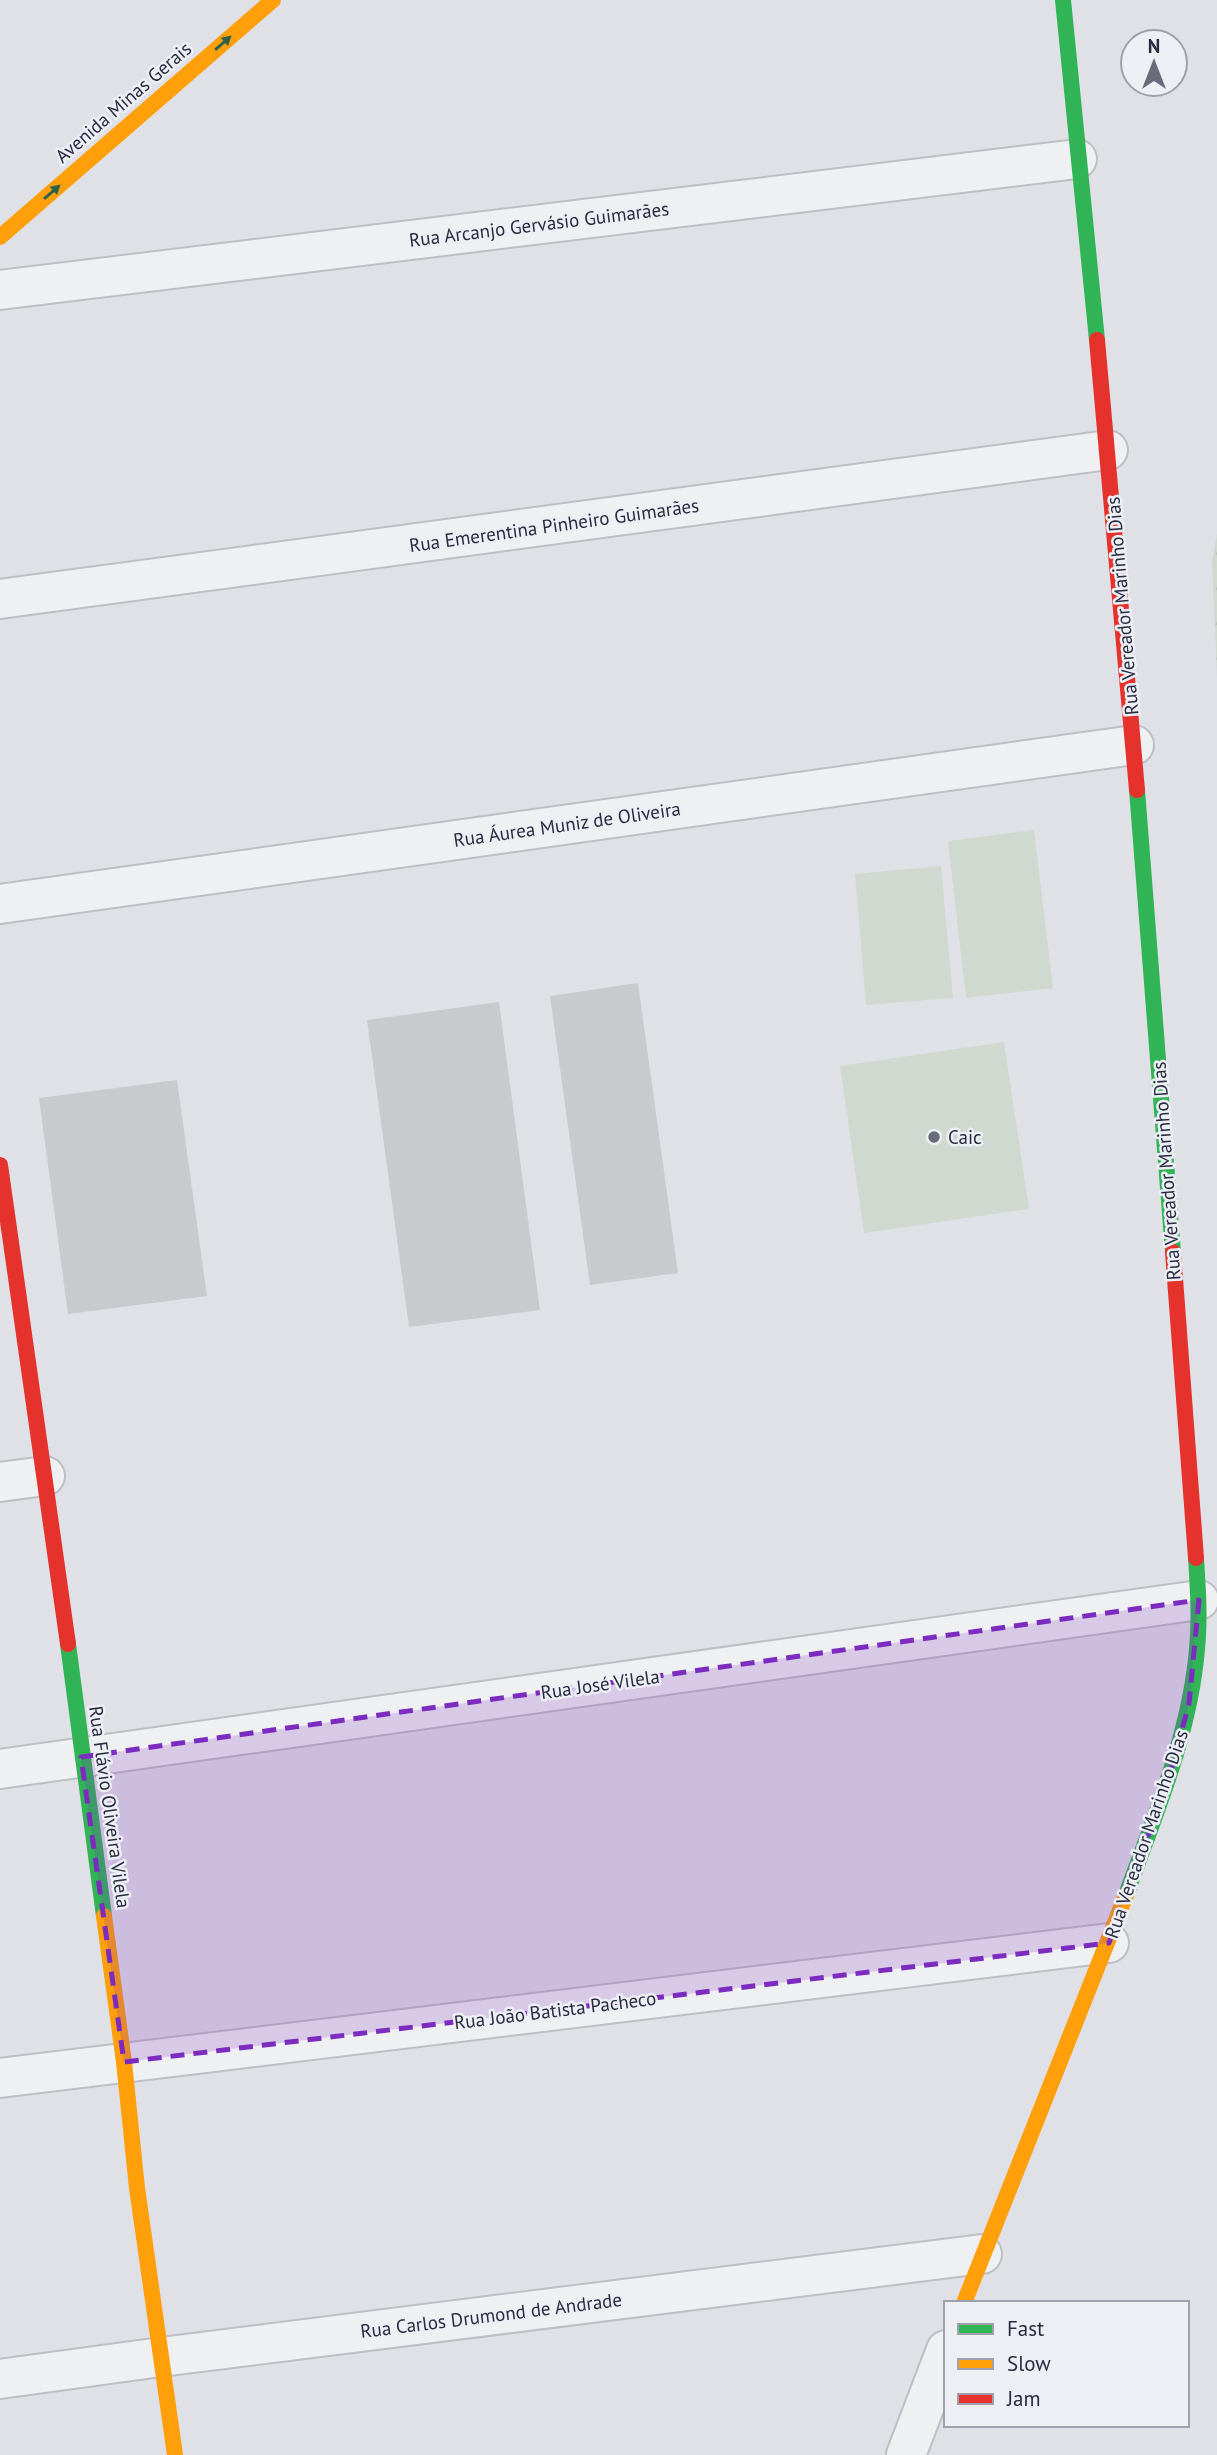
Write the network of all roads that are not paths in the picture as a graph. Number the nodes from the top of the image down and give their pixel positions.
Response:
1 (273, 0) edge
2 (1063, 0) edge
3 (238, 5) dead end
4 (257, 14) junction
5 (1077, 159) junction
6 (0, 237) edge
7 (0, 290) edge
8 (1108, 450) junction
9 (0, 599) edge
10 (1134, 745) junction
11 (0, 904) edge
12 (1, 1176) edge
13 (45, 1476) junction
14 (0, 1482) edge
15 (1199, 1600) junction
16 (81, 1757) junction
17 (0, 1769) edge
18 (1109, 1943) junction
19 (124, 2062) junction
20 (0, 2078) edge
21 (982, 2254) junction
22 (965, 2301) edge
23 (944, 2355) edge
24 (161, 2357) junction
25 (0, 2379) edge
26 (175, 2455) edge
27 (906, 2455) edge

1 - 4 street, Avenida Minas Gerais
2 - 5 street, Rua Vereador Marinho Dias
3 - 4 street
6 -> 4 street, Avenida Minas Gerais
5 - 7 street, Rua Arcanjo Gervásio Guimarães
5 - 8 street, Rua Vereador Marinho Dias
8 - 9 street, Rua Emerentina Pinheiro Guimarães
8 - 10 street, Rua Vereador Marinho Dias
10 - 11 street, Rua Áurea Muniz de Oliveira
10 - 15 street, Rua Vereador Marinho Dias
12 - 13 street, Rua Flávio Oliveira Vilela
13 - 14 street
13 - 16 street, Rua Flávio Oliveira Vilela
15 - 16 street, Rua José Vilela
15 - 18 street, Rua Vereador Marinho Dias
16 - 17 street, Rua José Vilela
16 - 19 street, Rua Flávio Oliveira Vilela
18 - 19 street, Rua João Batista Pacheco
18 - 21 street, Rua Vereador Marinho Dias
19 - 20 street, Rua João Batista Pacheco
19 - 24 street, Rua Flávio Oliveira Vilela
21 - 22 street, Rua Vereador Marinho Dias
21 - 24 street, Rua Carlos Drumond de Andrade
23 - 27 street
24 - 25 street, Rua Carlos Drumond de Andrade
24 - 26 street, Rua Flávio Oliveira Vilela

